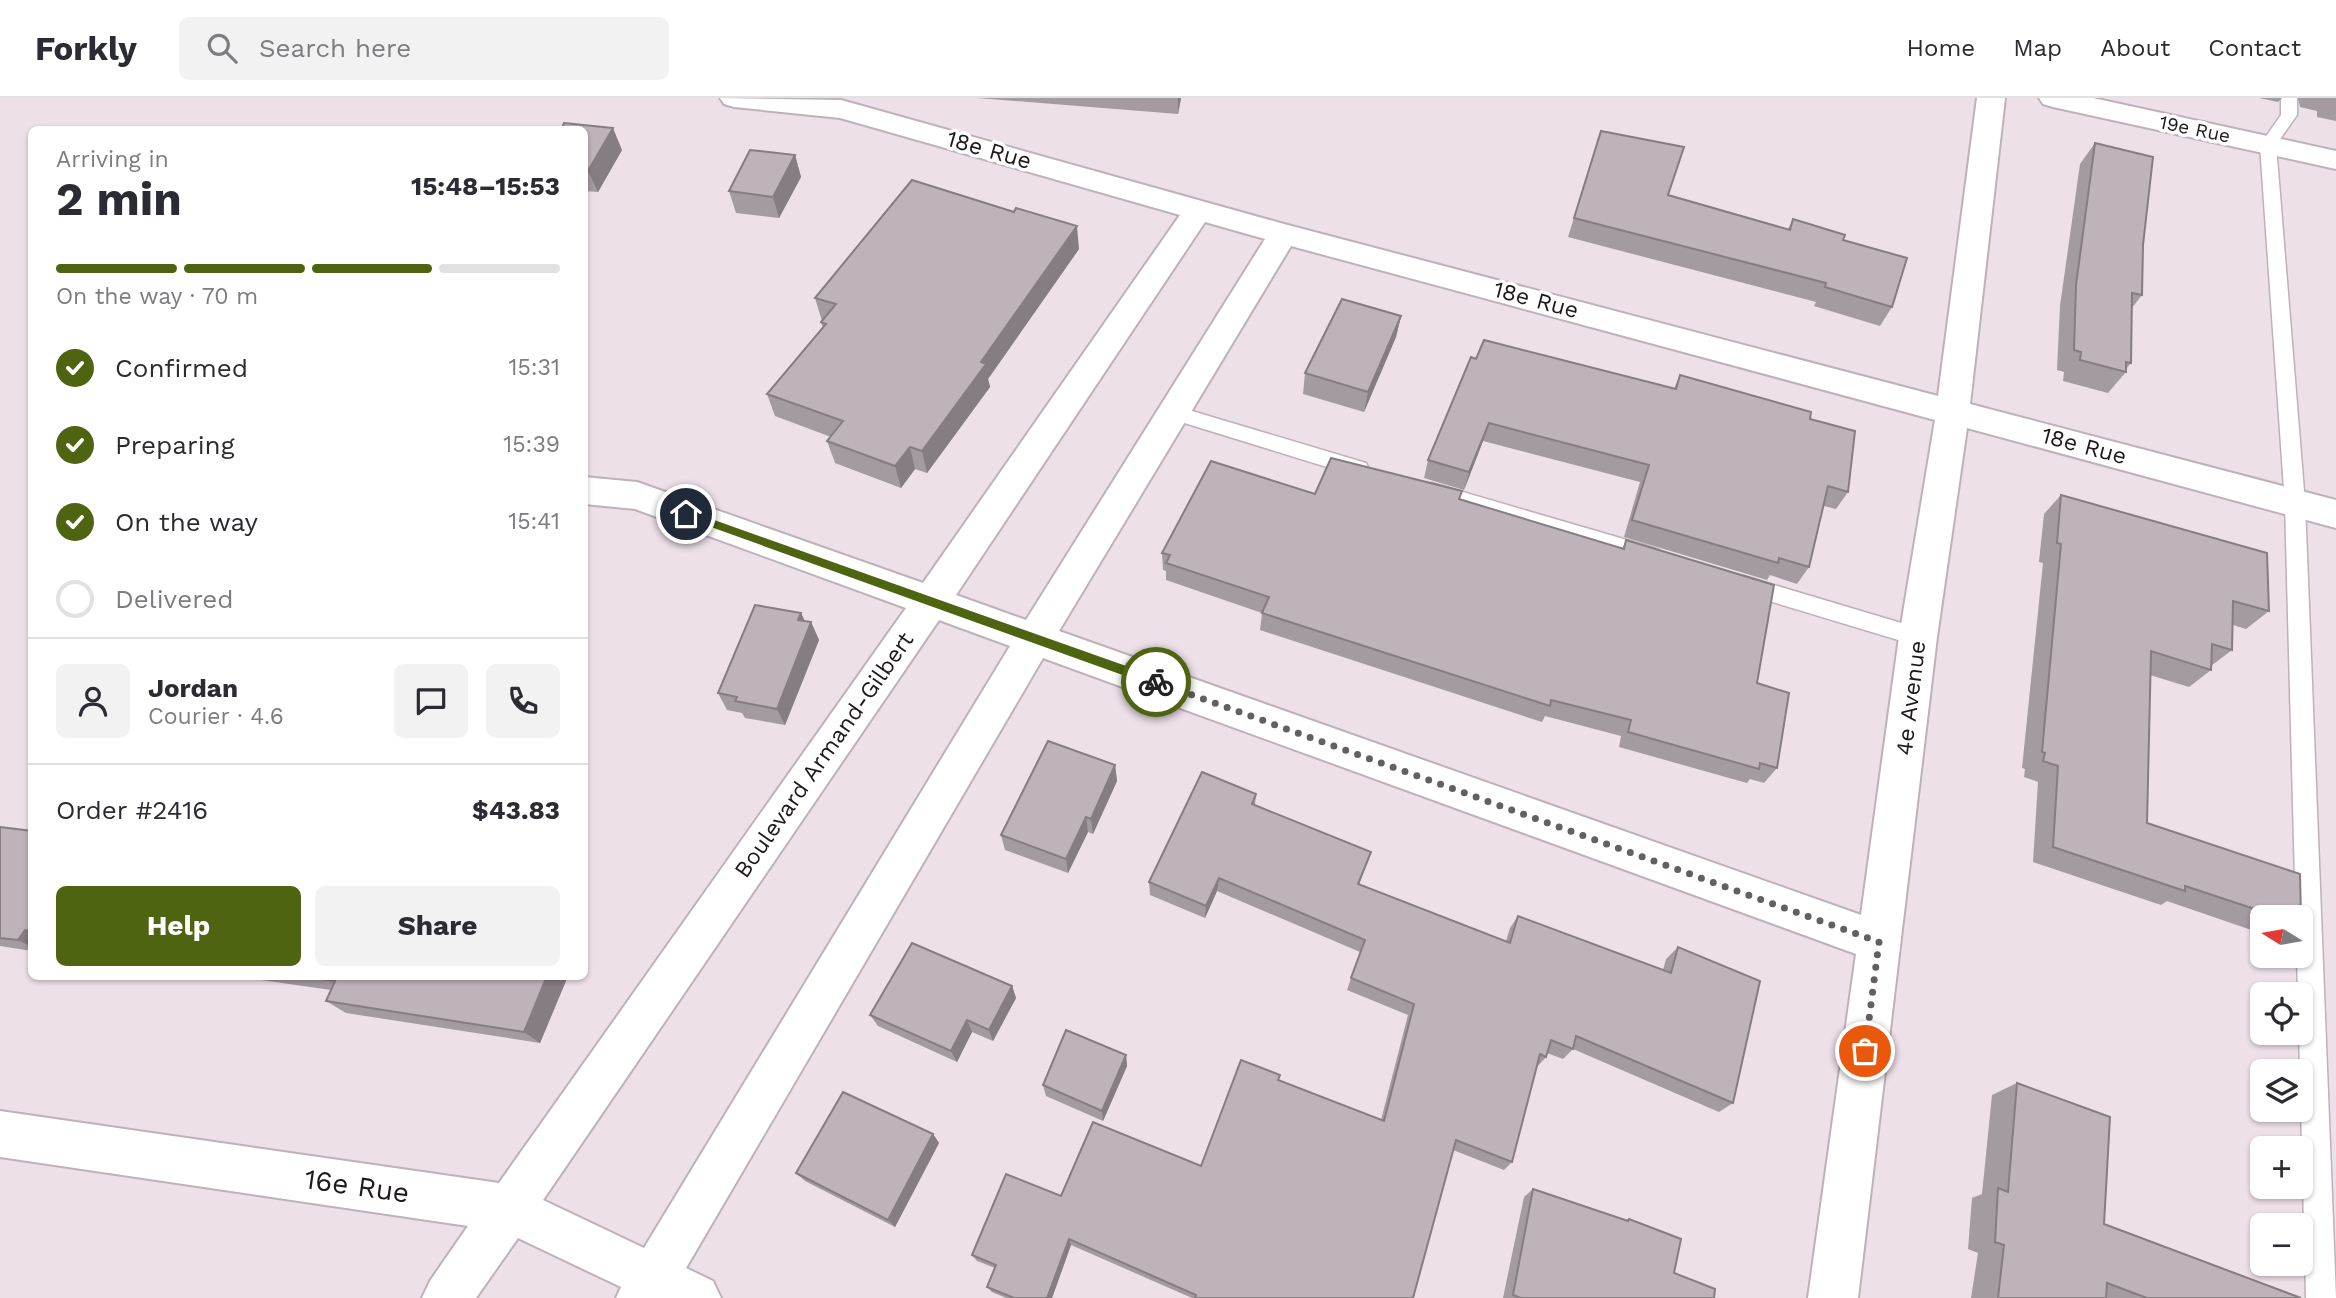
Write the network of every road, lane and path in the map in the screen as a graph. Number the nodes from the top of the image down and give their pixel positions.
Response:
1 (734, 98) edge
2 (1991, 98) edge
3 (2053, 98) edge
4 (2289, 98) edge
5 (2268, 145) junction
6 (2336, 160) edge
7 (1199, 209) junction
8 (1283, 234) junction
9 (1953, 410) junction
10 (1172, 412) junction
11 (1386, 477) edge
12 (1412, 485) edge
13 (588, 490) edge
14 (2295, 503) junction
15 (2336, 514) edge
16 (1665, 561) edge
17 (1719, 577) edge
18 (931, 602) junction
19 (1918, 637) junction
20 (1034, 639) junction
21 (1879, 942) junction
22 (0, 1134) edge
23 (508, 1208) junction
24 (648, 1288) edge
25 (447, 1298) edge
26 (695, 1298) edge
27 (1833, 1298) edge
28 (2321, 1298) edge

1 - 7 street, 18e Rue
2 - 9 street, 4e Avenue
3 - 5 street, 19e Rue
4 - 5 lane
5 - 6 street, 19e Rue
5 - 14 lane
7 - 8 street, 18e Rue
7 - 18 street, Boulevard Armand-Gilbert
8 - 9 street, 18e Rue
8 - 10 street
9 - 14 street, 18e Rue
9 - 19 street, 4e Avenue
10 - 11 lane
10 - 20 street
12 - 16 lane
13 - 18 street
14 - 15 street, 18e Rue
14 - 28 lane
17 - 19 lane
18 - 20 street
18 - 23 street, Boulevard Armand-Gilbert
19 - 21 street, 4e Avenue
20 - 21 street
20 - 24 street
21 - 27 street, 4e Avenue
22 - 23 street, 16e Rue
23 - 24 street, 16e Rue
23 - 25 street, Boulevard Armand-Gilbert
24 - 26 street, 16e Rue

